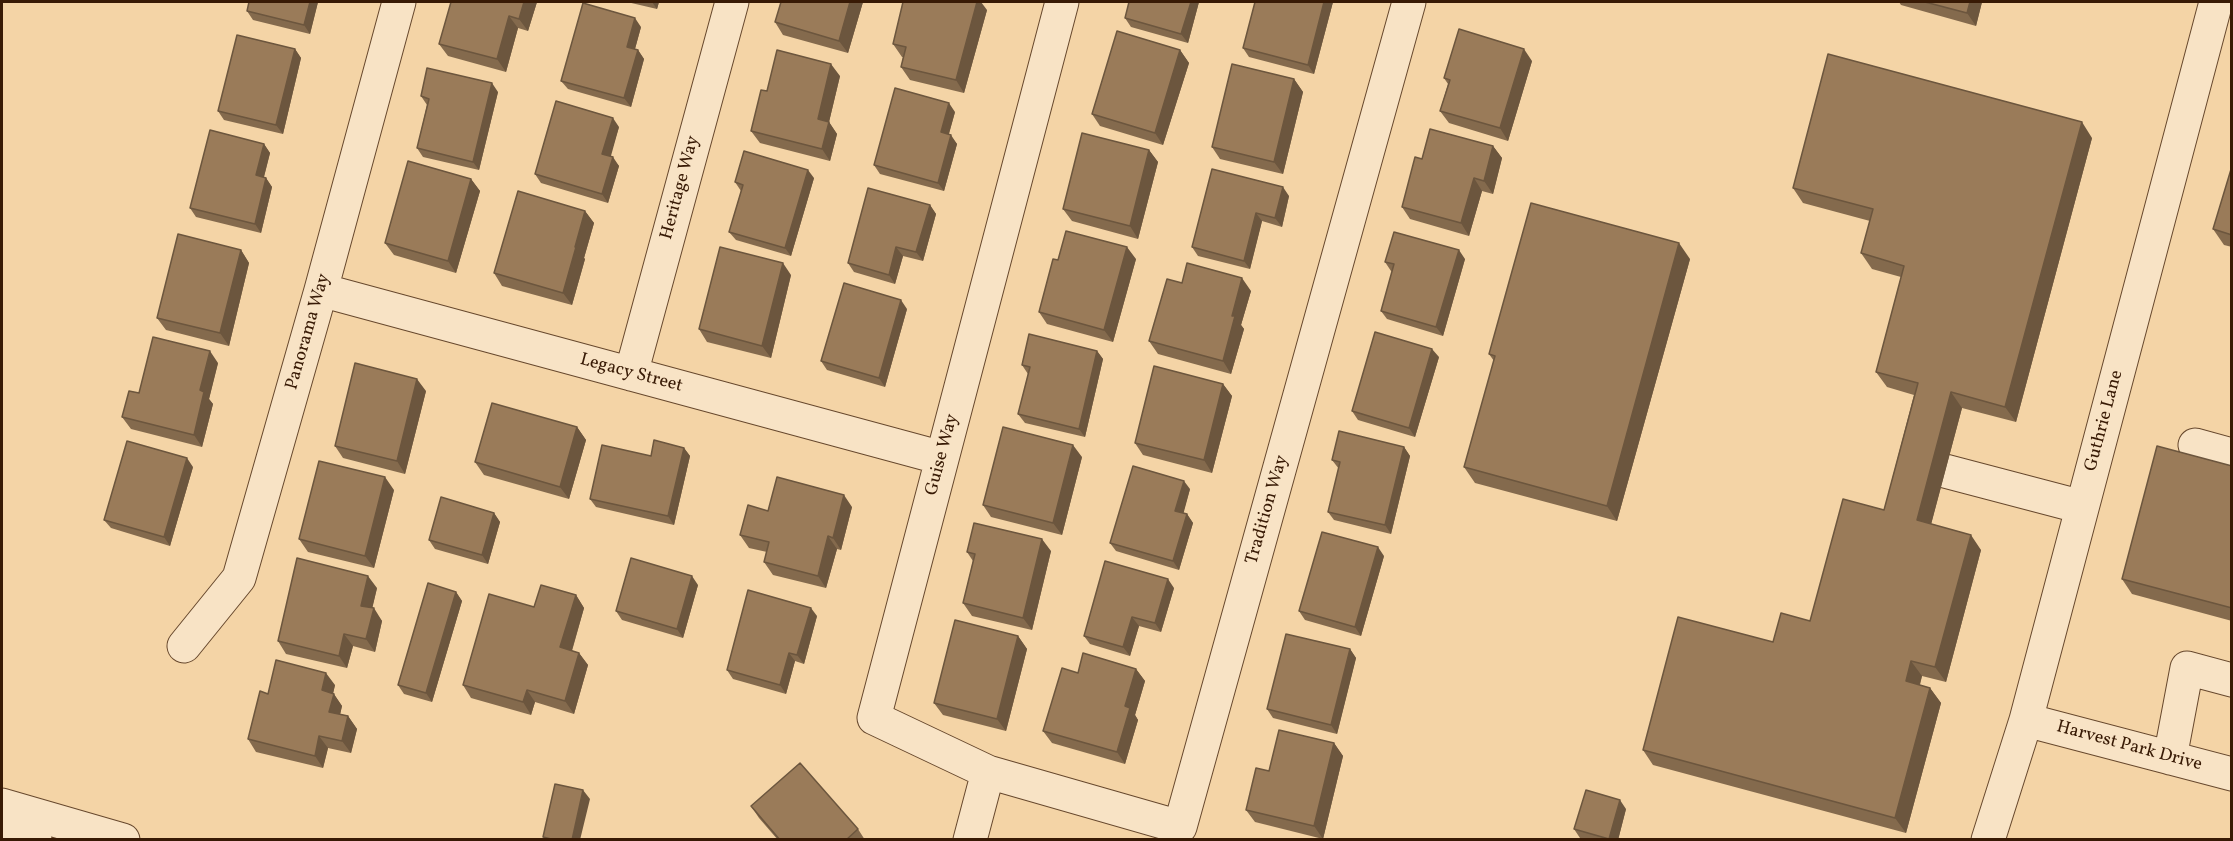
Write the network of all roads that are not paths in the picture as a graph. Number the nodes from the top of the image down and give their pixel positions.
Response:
1 (399, 2) edge
2 (732, 2) edge
3 (1062, 2) edge
4 (1409, 2) edge
5 (2216, 2) edge
6 (321, 290) junction
7 (631, 374) junction
8 (2195, 445) dead end
9 (2232, 455) edge
10 (942, 458) junction
11 (1945, 471) dead end
12 (2082, 507) junction
13 (184, 646) dead end
14 (2232, 680) edge
15 (2026, 720) junction
16 (2170, 758) junction
17 (988, 772) junction
18 (2232, 774) edge
19 (2, 805) edge
20 (2, 831) edge
21 (35, 840) edge
22 (123, 840) edge
23 (970, 840) edge
24 (1988, 840) edge

1 - 6 street, Panorama Way
2 - 7 street, Heritage Way
3 - 10 street, Guise Way
4 - 17 street, Tradition Way
5 - 12 street, Guthrie Lane
6 - 7 street, Legacy Street
6 - 13 street, Panorama Way
7 - 10 street, Legacy Street
8 - 9 street
10 - 17 street, Guise Way
11 - 12 street
12 - 15 street, Guthrie Lane
14 - 16 street
15 - 16 street, Harvest Park Drive
15 - 24 street, Guthrie Lane
16 - 18 street, Harvest Park Drive
17 - 23 street
19 - 22 street
20 - 21 street

